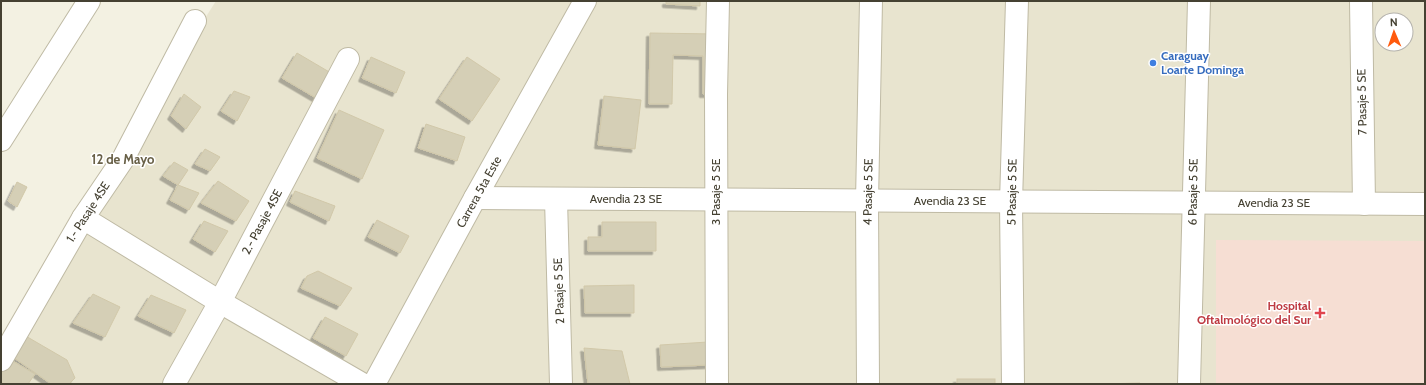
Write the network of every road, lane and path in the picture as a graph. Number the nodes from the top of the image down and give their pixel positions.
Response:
1 (89, 1) edge
2 (585, 1) edge
3 (718, 1) edge
4 (872, 1) edge
5 (1016, 1) edge
6 (1199, 1) edge
7 (1361, 1) edge
8 (195, 21) dead end
9 (348, 59) dead end
10 (1, 140) edge
11 (475, 198) junction
12 (556, 198) junction
13 (716, 200) junction
14 (867, 201) junction
15 (1011, 202) junction
16 (1193, 203) junction
17 (1364, 204) junction
18 (1425, 204) edge
19 (83, 218) junction
20 (220, 302) junction
21 (1, 360) edge
22 (174, 384) edge
23 (362, 384) edge
24 (374, 384) edge
25 (561, 384) edge
26 (716, 384) edge
27 (868, 384) edge
28 (1013, 384) edge
29 (1189, 384) edge

1 - 10 street
2 - 11 street, Carrera 5ta Este
3 - 13 street, 3 Pasaje 5 SE
4 - 14 street, 4 Pasaje 5 SE
5 - 15 street, 5 Pasaje 5 SE
6 - 16 street, 6 Pasaje 5 SE
7 - 17 street, 7 Pasaje 5 SE
8 - 19 street, 1.- Pasaje 4SE
9 - 20 street, 2.- Pasaje 4SE
11 - 12 street, Avendia 23 SE
11 - 24 street, Carrera 5ta Este
12 - 13 street, Avendia 23 SE
12 - 25 street, 2 Pasaje 5 SE
13 - 14 street, Avendia 23 SE
13 - 26 street, 3 Pasaje 5 SE
14 - 15 street, Avendia 23 SE
14 - 27 street, 4 Pasaje 5 SE
15 - 16 street, Avendia 23 SE
15 - 28 street, 5 Pasaje 5 SE
16 - 17 street, Avendia 23 SE
16 - 29 street, 6 Pasaje 5 SE
17 - 18 street, Avendia 23 SE
19 - 20 street
19 - 21 street, 1.- Pasaje 4SE
20 - 22 street, 2.- Pasaje 4SE
20 - 23 street

